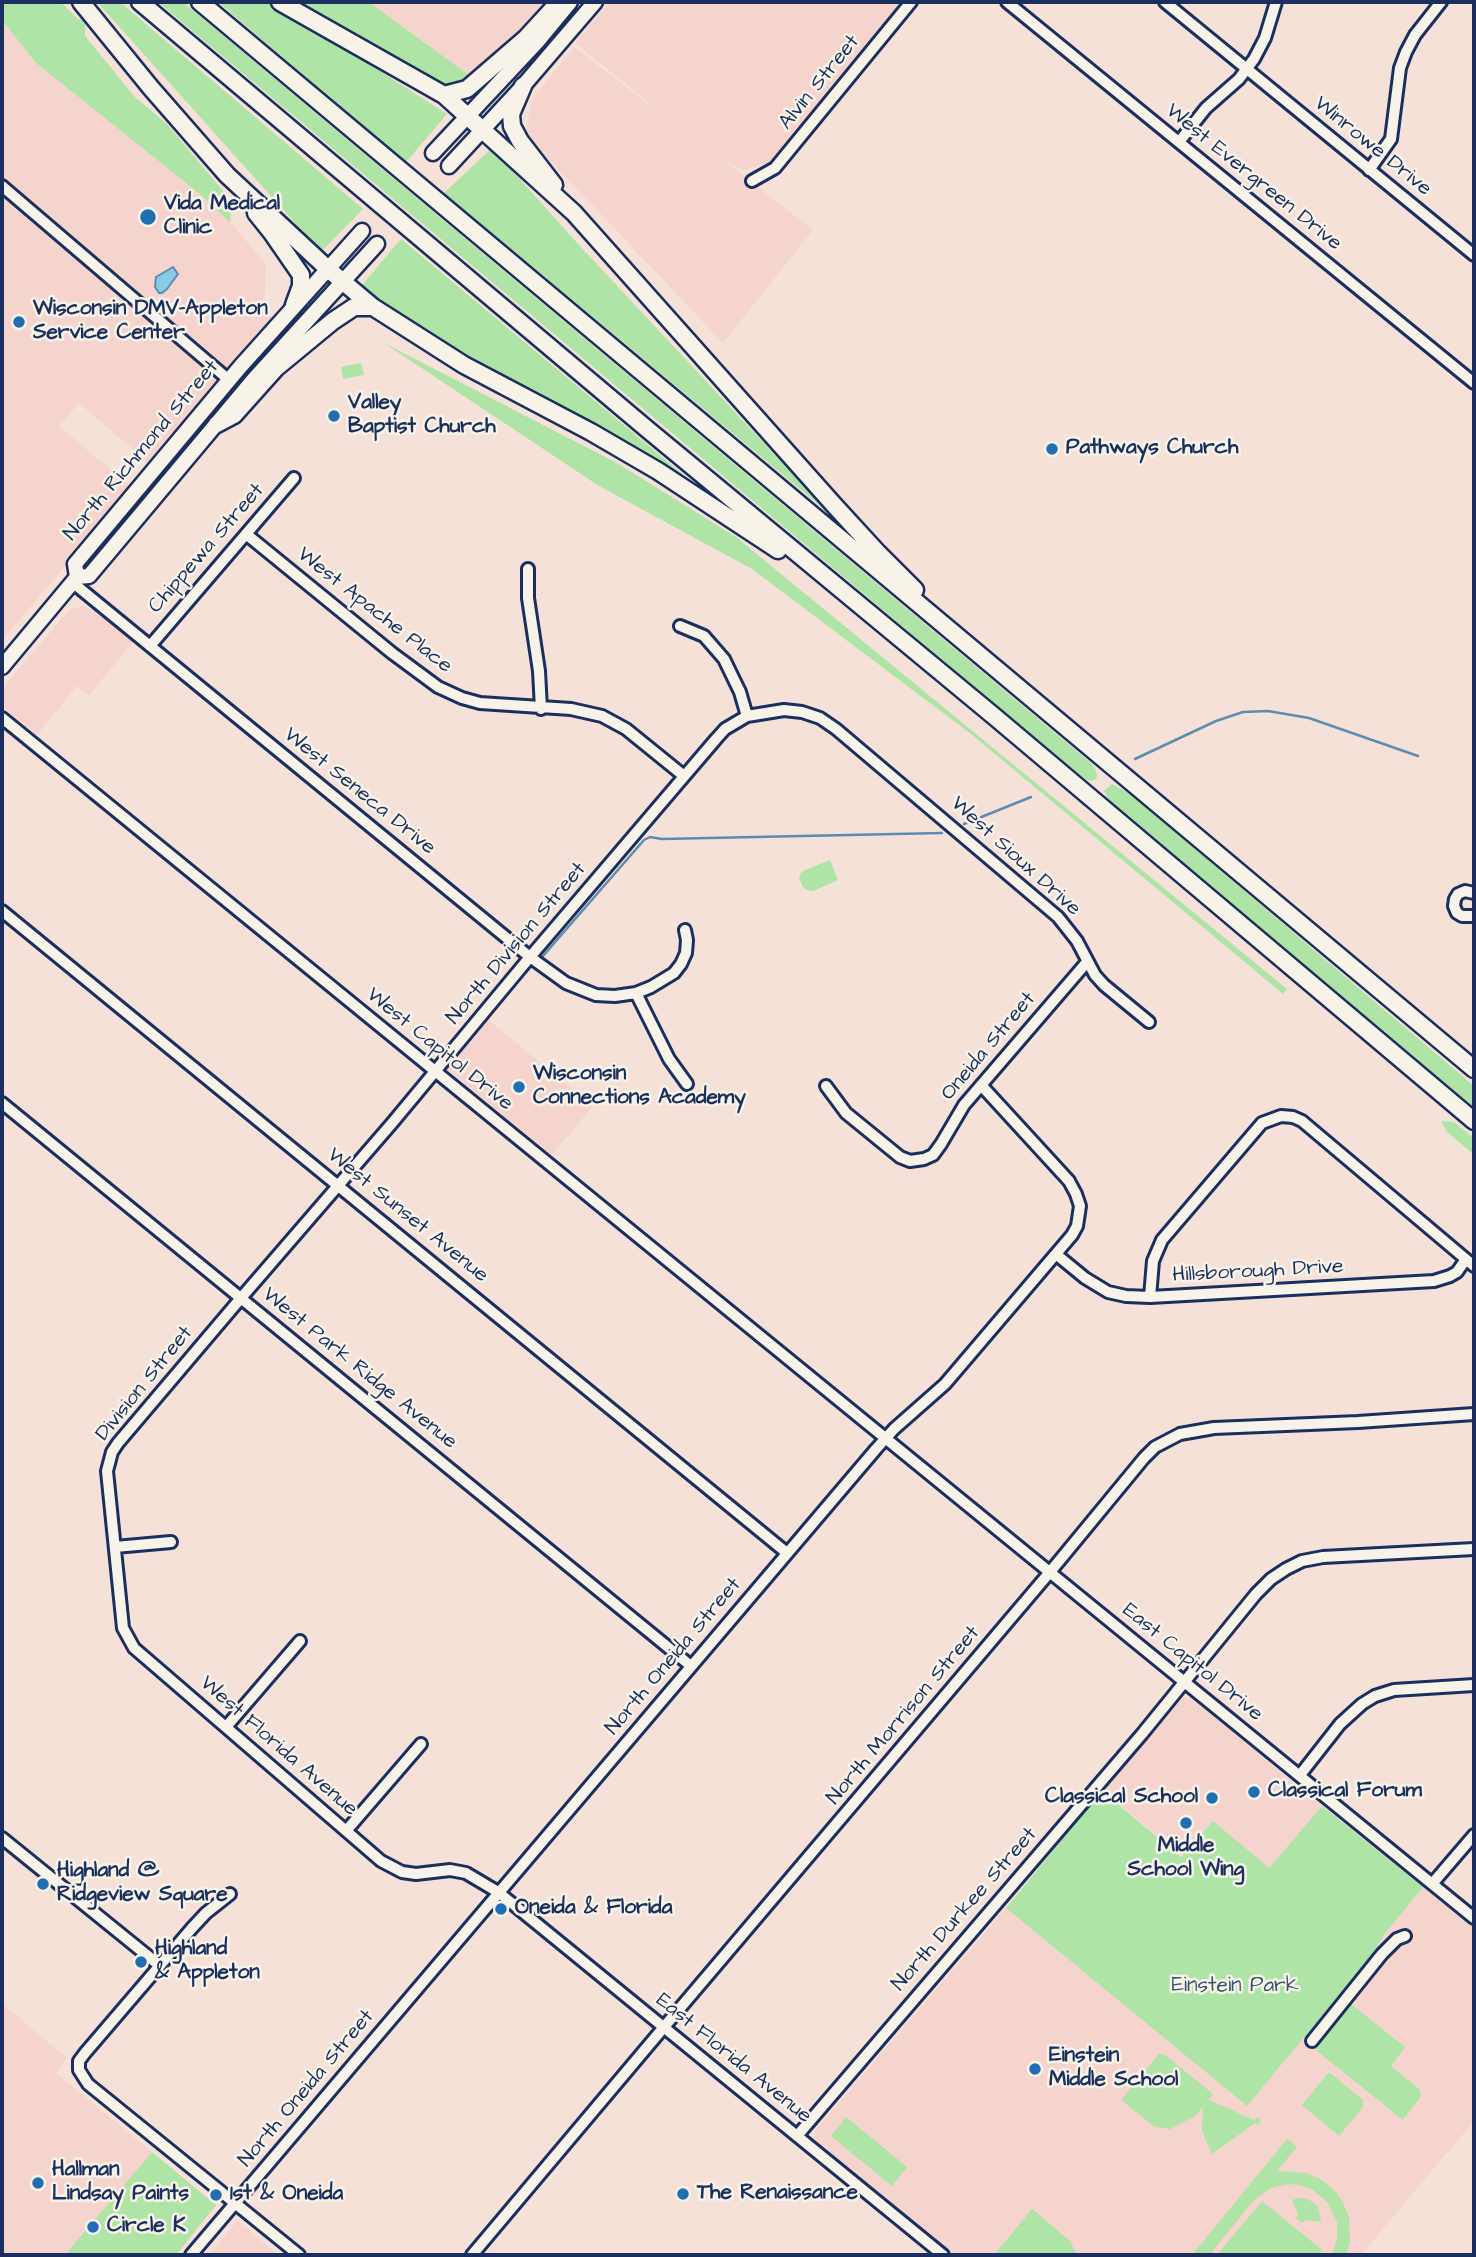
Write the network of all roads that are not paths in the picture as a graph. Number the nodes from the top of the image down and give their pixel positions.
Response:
1 (81, 2) edge
2 (141, 2) edge
3 (200, 2) edge
4 (280, 2) edge
5 (559, 2) edge
6 (570, 2) edge
7 (596, 2) edge
8 (911, 2) edge
9 (1007, 2) edge
10 (1165, 2) edge
11 (1276, 2) edge
12 (1441, 2) edge
13 (1246, 70) junction
14 (523, 86) junction
15 (444, 95) junction
16 (467, 116) junction
17 (483, 130) junction
18 (1179, 142) junction
19 (433, 153) dead end
20 (449, 166) dead end
21 (1369, 170) junction
22 (227, 175) junction
23 (752, 181) dead end
24 (2, 186) edge
25 (574, 213) junction
26 (362, 231) dead end
27 (377, 244) dead end
28 (1474, 255) edge
29 (329, 270) junction
30 (343, 281) junction
31 (294, 305) junction
32 (373, 307) junction
33 (229, 380) junction
34 (1474, 383) edge
35 (217, 424) junction
36 (294, 478) dead end
37 (246, 534) junction
38 (528, 569) dead end
39 (75, 580) junction
40 (839, 587) junction
41 (680, 626) dead end
42 (150, 646) junction
43 (972, 650) junction
44 (2, 667) edge
45 (541, 709) junction
46 (747, 716) junction
47 (2, 718) edge
48 (684, 776) junction
49 (1474, 893) edge
50 (2, 911) edge
51 (1474, 916) edge
52 (685, 930) dead end
53 (530, 957) junction
54 (1087, 961) junction
55 (636, 993) junction
56 (1149, 1022) dead end
57 (1474, 1069) edge
58 (435, 1072) junction
59 (687, 1084) dead end
60 (981, 1085) junction
61 (826, 1086) dead end
62 (2, 1103) edge
63 (1474, 1121) edge
64 (338, 1185) junction
65 (1057, 1255) junction
66 (1470, 1263) edge
67 (1150, 1297) junction
68 (241, 1298) junction
69 (1474, 1414) edge
70 (885, 1438) junction
71 (171, 1542) dead end
72 (115, 1547) junction
73 (1474, 1549) edge
74 (787, 1553) junction
75 (1050, 1572) junction
76 (300, 1642) dead end
77 (691, 1666) junction
78 (1185, 1683) junction
79 (1474, 1685) edge
80 (226, 1727) junction
81 (421, 1744) dead end
82 (1300, 1775) junction
83 (346, 1830) junction
84 (1474, 1835) edge
85 (2, 1838) edge
86 (1433, 1884) junction
87 (498, 1892) junction
88 (230, 1894) dead end
89 (1474, 1918) edge
90 (1405, 1936) dead end
91 (159, 1965) junction
92 (664, 2027) junction
93 (1312, 2041) dead end
94 (797, 2136) junction
95 (236, 2203) junction
96 (191, 2255) edge
97 (299, 2255) edge
98 (472, 2255) edge
99 (943, 2255) edge

1 - 22 highway
2 - 40 highway
3 - 43 highway
4 - 15 highway
5 - 15 highway
6 - 16 main road
7 - 14 main road
8 - 23 street, Alvin Street
9 - 18 street, West Evergreen Drive
10 - 13 street, Winrowe Drive
11 - 13 street
12 - 21 street
13 - 18 street
13 - 21 street, Winrowe Drive
14 - 17 main road
14 - 25 highway
15 - 16 highway
16 - 17 highway
16 - 19 main road
17 - 20 main road
17 - 25 highway
18 - 34 street, West Evergreen Drive
21 - 28 street, Winrowe Drive
22 - 29 highway
22 - 31 highway
24 - 33 street
25 - 43 highway
26 - 29 main road, North Richmond Street
27 - 30 main road, North Richmond Street
29 - 30 highway
29 - 31 main road, North Richmond Street
30 - 32 highway
30 - 35 main road, North Richmond Street
31 - 33 main road, North Richmond Street
32 - 35 highway
32 - 40 highway
33 - 39 main road, North Richmond Street
35 - 39 main road, North Richmond Street
36 - 37 street, Chippewa Street
37 - 42 street, Chippewa Street
37 - 45 street, West Apache Place
38 - 45 street
39 - 42 street, West Seneca Drive
39 - 44 main road, North Richmond Street
40 - 63 highway
41 - 46 street
42 - 53 street, West Seneca Drive
43 - 57 highway
45 - 48 street, West Apache Place
46 - 48 street, North Division Street
46 - 54 street, West Sioux Drive
47 - 58 street, West Capitol Drive
48 - 53 street, North Division Street
49 - 51 street
50 - 64 street, West Sunset Avenue
52 - 55 street
53 - 55 street, West Seneca Drive
53 - 58 street, North Division Street
54 - 56 street, West Sioux Drive
54 - 60 street, Oneida Street
55 - 59 street
58 - 64 street, North Division Street
58 - 70 street, West Capitol Drive
60 - 61 street, Oneida Street
60 - 65 street, North Oneida Street
62 - 68 street, West Park Ridge Avenue
64 - 68 street, North Division Street
64 - 74 street, West Sunset Avenue
65 - 67 street, Hillsborough Drive
65 - 70 street, North Oneida Street
66 - 67 street, Hillsborough Drive
66 - 67 street
68 - 72 street, Division Street
68 - 77 street, West Park Ridge Avenue
69 - 75 street, North Morrison Street
70 - 74 street, North Oneida Street
70 - 75 street, East Capitol Drive
71 - 72 street
72 - 80 street, West Florida Avenue
73 - 78 street, North Durkee Street
74 - 77 street, North Oneida Street
75 - 78 street, East Capitol Drive
75 - 92 street, North Morrison Street
76 - 80 street
77 - 87 street, North Oneida Street
78 - 82 street, East Capitol Drive
78 - 94 street, North Durkee Street
79 - 82 street
80 - 83 street, West Florida Avenue
81 - 83 street
82 - 86 street, East Capitol Drive
83 - 87 street, West Florida Avenue
84 - 86 street
85 - 91 street
86 - 89 street, East Capitol Drive
87 - 92 street, East Florida Avenue
87 - 95 street, North Oneida Street
88 - 91 street
90 - 93 street
91 - 95 street
92 - 94 street, East Florida Avenue
92 - 98 street, North Morrison Street
94 - 99 street, East Florida Avenue
95 - 96 street, North Oneida Street
95 - 97 street

